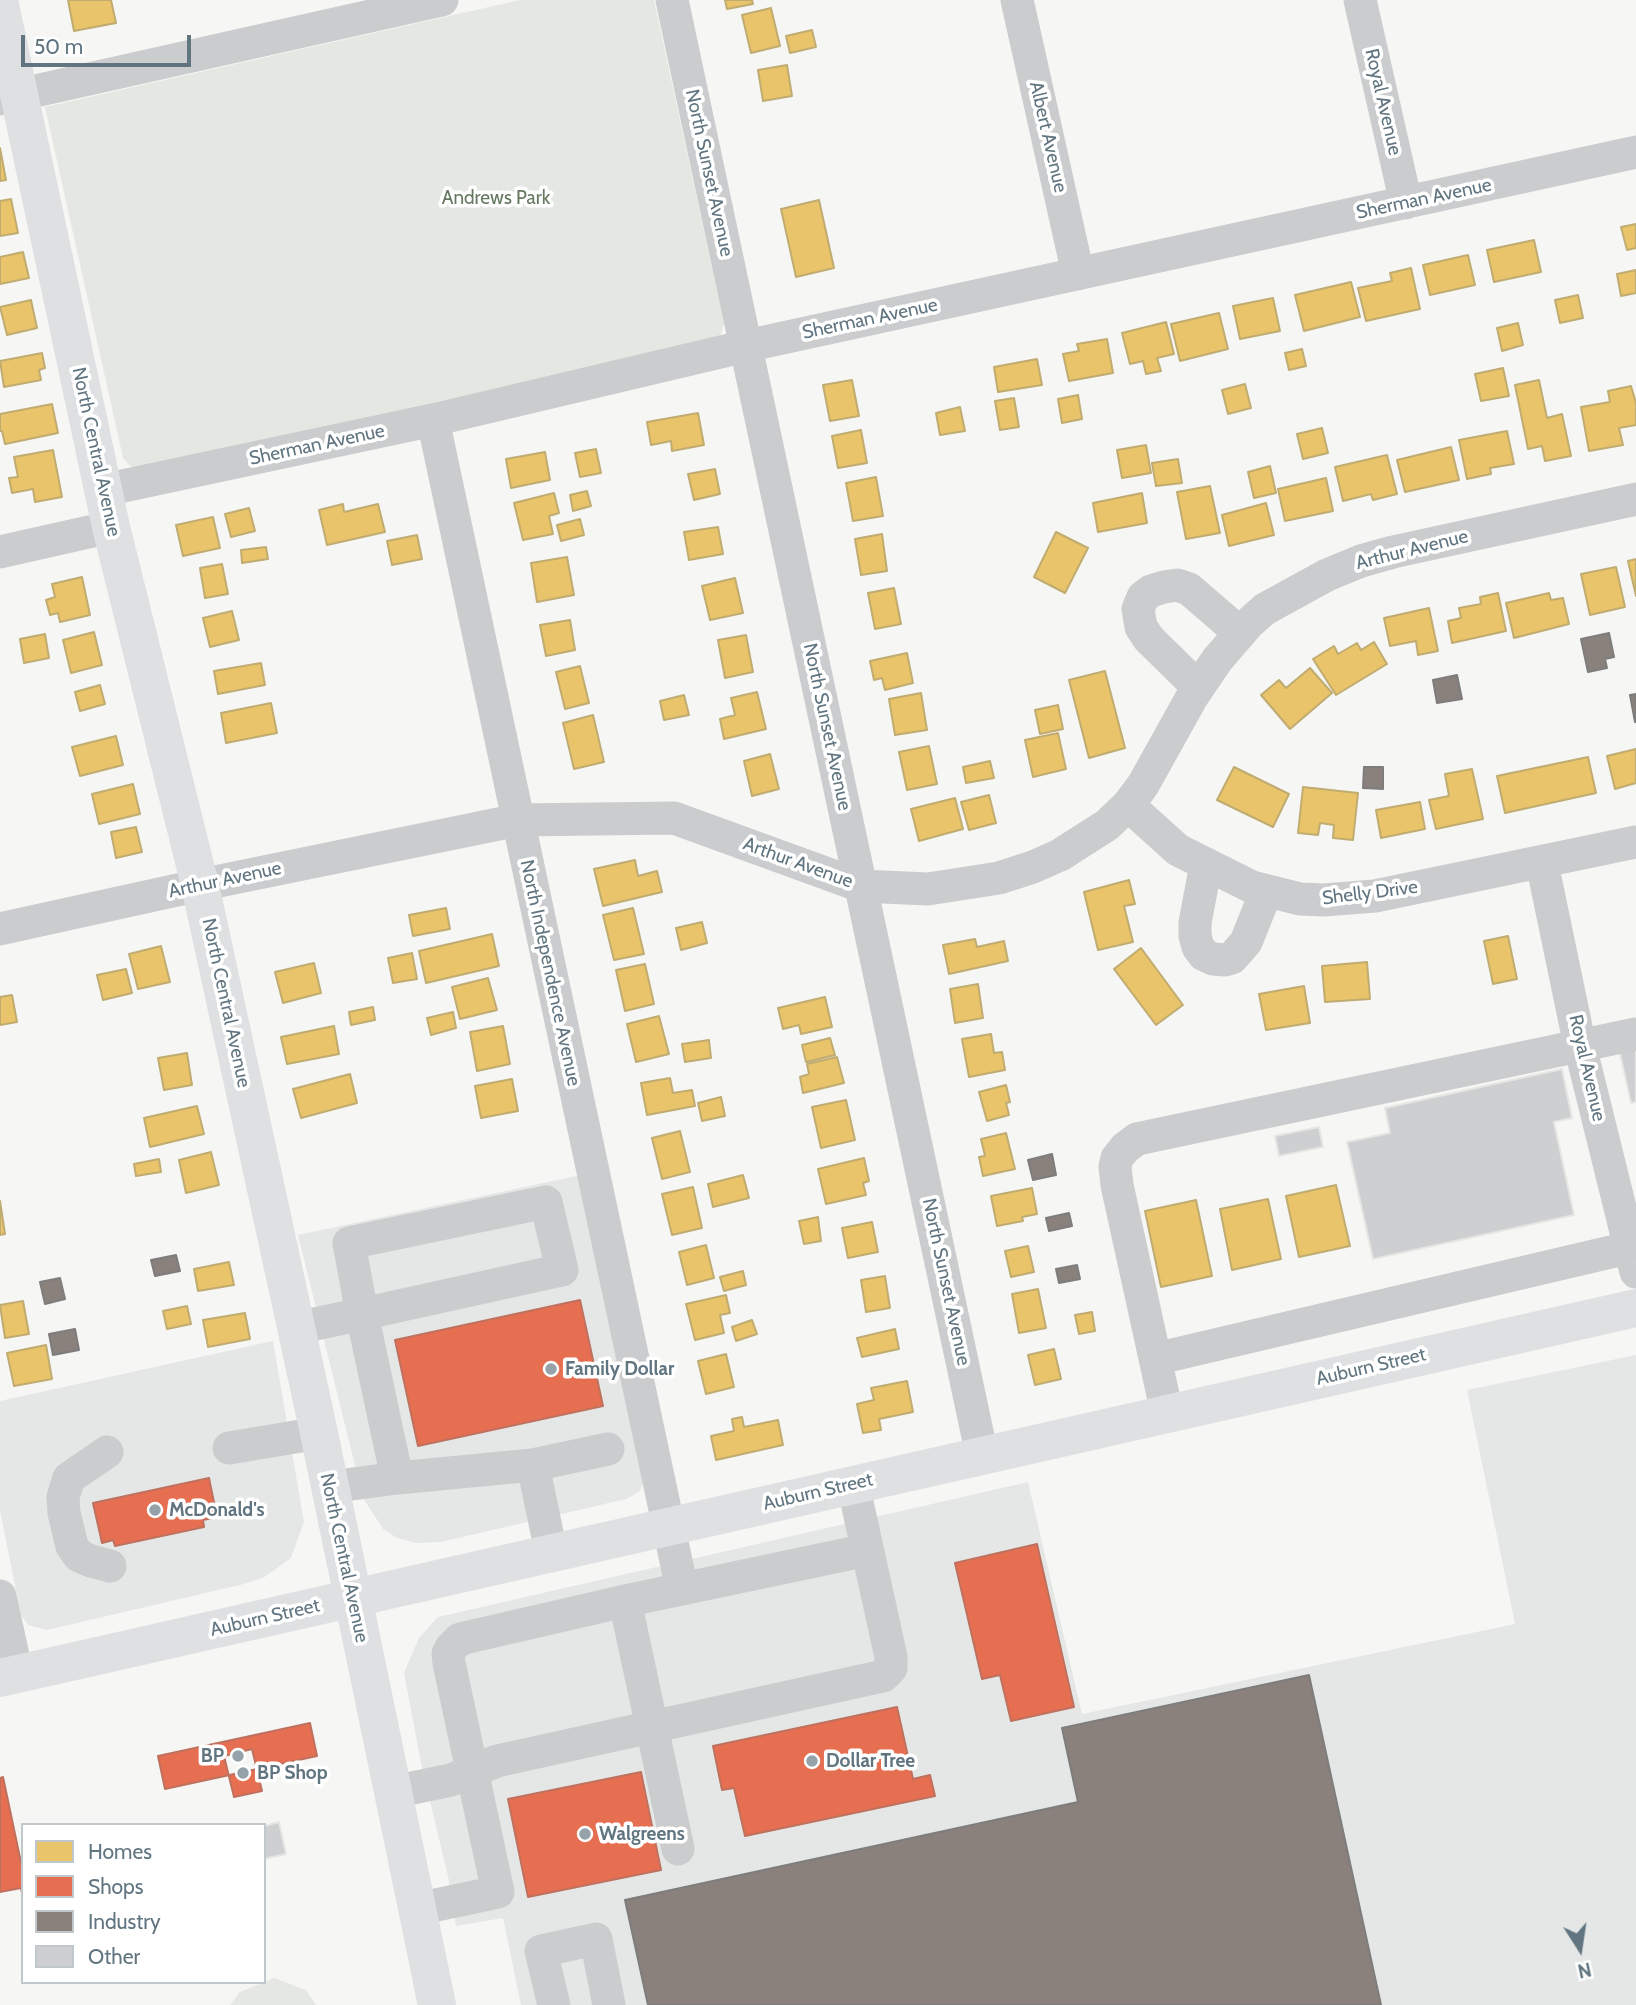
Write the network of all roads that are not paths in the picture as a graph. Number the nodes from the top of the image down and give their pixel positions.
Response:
1 (442, 0) edge
2 (672, 0) edge
3 (1017, 0) edge
4 (1360, 0) edge
5 (0, 5) edge
6 (340, 11) edge
7 (9, 97) edge
8 (1636, 152) edge
9 (1406, 203) junction
10 (1078, 274) junction
11 (746, 346) junction
12 (433, 420) junction
13 (104, 490) junction
14 (1636, 499) edge
15 (111, 527) junction
16 (0, 552) edge
17 (1240, 633) junction
18 (1198, 687) junction
19 (1128, 805) junction
20 (518, 820) junction
21 (1636, 842) edge
22 (1542, 863) junction
23 (1206, 864) junction
24 (200, 885) junction
25 (861, 886) junction
26 (1266, 892) junction
27 (0, 929) edge
28 (1636, 1034) edge
29 (1580, 1046) junction
30 (1634, 1256) edge
31 (1636, 1308) edge
32 (362, 1314) junction
33 (296, 1328) junction
34 (1155, 1359) junction
35 (1167, 1413) junction
36 (319, 1433) junction
37 (229, 1448) dead end
38 (608, 1449) dead end
39 (107, 1452) dead end
40 (982, 1455) junction
41 (533, 1465) junction
42 (397, 1478) junction
43 (853, 1484) junction
44 (330, 1487) junction
45 (667, 1526) junction
46 (867, 1550) junction
47 (551, 1552) junction
48 (110, 1566) dead end
49 (682, 1589) junction
50 (0, 1596) edge
51 (353, 1598) junction
52 (625, 1601) junction
53 (8, 1676) edge
54 (652, 1726) junction
55 (472, 1770) junction
56 (393, 1793) junction
57 (678, 1849) dead end
58 (417, 1909) junction
59 (437, 2005) edge
60 (554, 2005) edge
61 (609, 2005) edge

1 - 6 street
2 - 11 street, North Sunset Avenue
3 - 10 street, Albert Avenue
4 - 9 street, Royal Avenue
5 - 7 main road, North Central Avenue
6 - 7 street
7 - 13 main road, North Central Avenue
8 - 9 street, Sherman Avenue
9 - 10 street, Sherman Avenue
10 - 11 street, Sherman Avenue
11 - 12 street, Sherman Avenue
11 - 25 street, North Sunset Avenue
12 - 13 street, Sherman Avenue
12 - 20 street, North Independence Avenue
13 - 15 main road, North Central Avenue
14 - 17 street, Arthur Avenue
15 - 16 street
15 - 24 main road, North Central Avenue
17 - 18 street, Arthur Avenue
17 - 18 street
18 - 19 street, Arthur Avenue
19 - 23 street, Shelly Drive
19 - 25 street, Arthur Avenue
20 - 24 street, Arthur Avenue
20 - 25 street, Arthur Avenue
20 - 45 street, North Independence Avenue
21 - 22 street, Shelly Drive
22 - 26 street, Shelly Drive
22 - 29 street, Royal Avenue
23 - 26 street, Shelly Drive
23 - 26 street
24 - 27 street, Arthur Avenue
24 - 33 main road, North Central Avenue
25 - 40 street, North Sunset Avenue
28 - 29 street
29 - 30 street, Royal Avenue
29 - 34 street
30 - 34 street
31 - 35 main road, Auburn Street
32 - 32 street
32 - 33 street
32 - 42 street
33 - 36 main road, North Central Avenue
34 - 35 street
35 - 40 main road, Auburn Street
36 - 37 street
36 - 44 main road, North Central Avenue
38 - 41 street
39 - 48 street
40 - 43 main road, Auburn Street
41 - 42 street
41 - 47 street
42 - 44 street
43 - 45 main road, Auburn Street
43 - 46 street
44 - 51 main road, North Central Avenue
45 - 47 main road, Auburn Street
45 - 49 street, North Independence Avenue
46 - 49 street
46 - 54 street
47 - 51 main road, Auburn Street
49 - 52 street
50 - 53 street
51 - 53 main road, Auburn Street
51 - 56 main road, North Central Avenue
52 - 54 street
52 - 55 street
54 - 55 street
54 - 57 street
55 - 56 street
55 - 58 street
56 - 58 main road, North Central Avenue
58 - 59 main road, North Central Avenue
60 - 61 street

